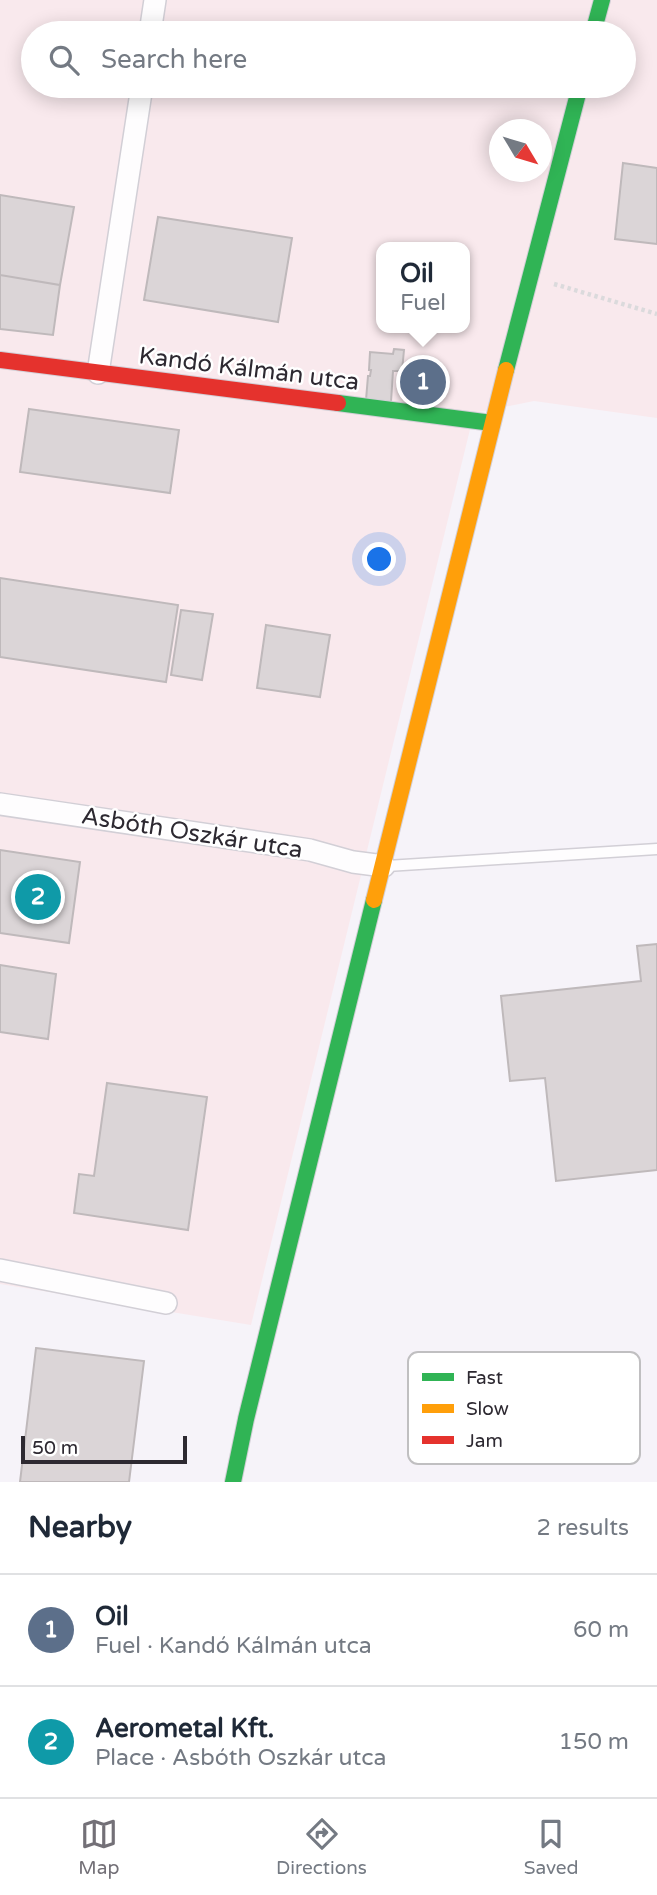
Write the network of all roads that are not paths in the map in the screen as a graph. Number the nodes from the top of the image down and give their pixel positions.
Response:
1 (155, 0) edge
2 (602, 0) edge
3 (152, 21) edge
4 (596, 21) edge
5 (140, 98) edge
6 (577, 98) edge
7 (0, 360) edge
8 (98, 373) junction
9 (492, 423) junction
10 (0, 804) edge
11 (657, 849) edge
12 (384, 866) junction
13 (0, 1270) edge
14 (166, 1303) dead end
15 (233, 1482) edge

1 - 3 street
2 - 4 main road
5 - 8 street
6 - 9 main road
7 - 8 main road, Kandó Kálmán utca
8 - 9 main road, Kandó Kálmán utca
9 - 12 main road
10 - 12 street, Asbóth Oszkár utca
11 - 12 lane
12 - 15 main road
13 - 14 street

